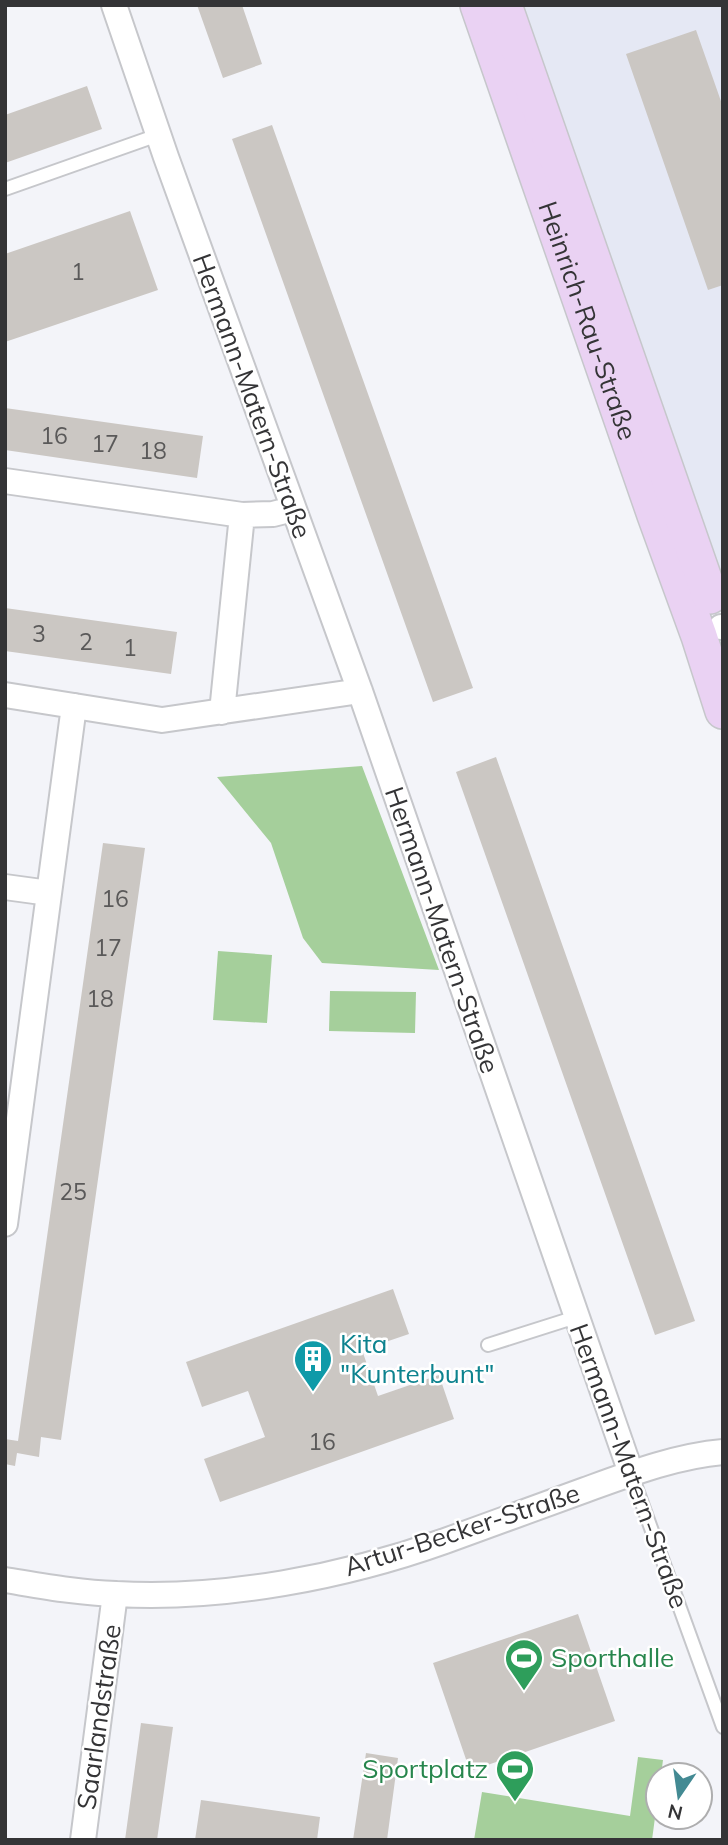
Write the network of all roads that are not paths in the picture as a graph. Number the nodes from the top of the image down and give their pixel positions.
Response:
1 (114, 5) edge
2 (478, 5) edge
3 (504, 5) edge
4 (158, 135) junction
5 (5, 189) edge
6 (5, 481) edge
7 (293, 509) junction
8 (242, 515) junction
9 (716, 631) edge
10 (360, 691) junction
11 (5, 695) edge
12 (75, 706) junction
13 (723, 711) edge
14 (222, 712) junction
15 (5, 887) edge
16 (50, 893) junction
17 (14, 1092) edge
18 (5, 1224) edge
19 (576, 1317) junction
20 (488, 1345) dead end
21 (717, 1450) edge
22 (631, 1473) junction
23 (5, 1580) edge
24 (115, 1594) junction
25 (723, 1727) edge
26 (83, 1840) edge

1 - 4 street, Hermann-Matern-Straße
2 - 9 main road, Heinrich-Rau-Straße
3 - 9 main road, Heinrich-Rau-Straße
4 - 5 lane
4 - 7 street, Hermann-Matern-Straße
6 - 8 street
7 - 8 street
7 - 10 street, Hermann-Matern-Straße
8 - 14 street
9 - 13 main road, Heinrich-Rau-Straße
10 - 14 street
10 - 19 street, Hermann-Matern-Straße
11 - 12 street
12 - 14 street
12 - 16 street
15 - 16 street
16 - 17 street
17 - 18 street
19 - 20 lane
19 - 22 street, Hermann-Matern-Straße
21 - 22 street, Artur-Becker-Straße
22 - 24 street, Artur-Becker-Straße
22 - 25 lane, Hermann-Matern-Straße
23 - 24 street, Artur-Becker-Straße
24 - 26 street, Saarlandstraße

